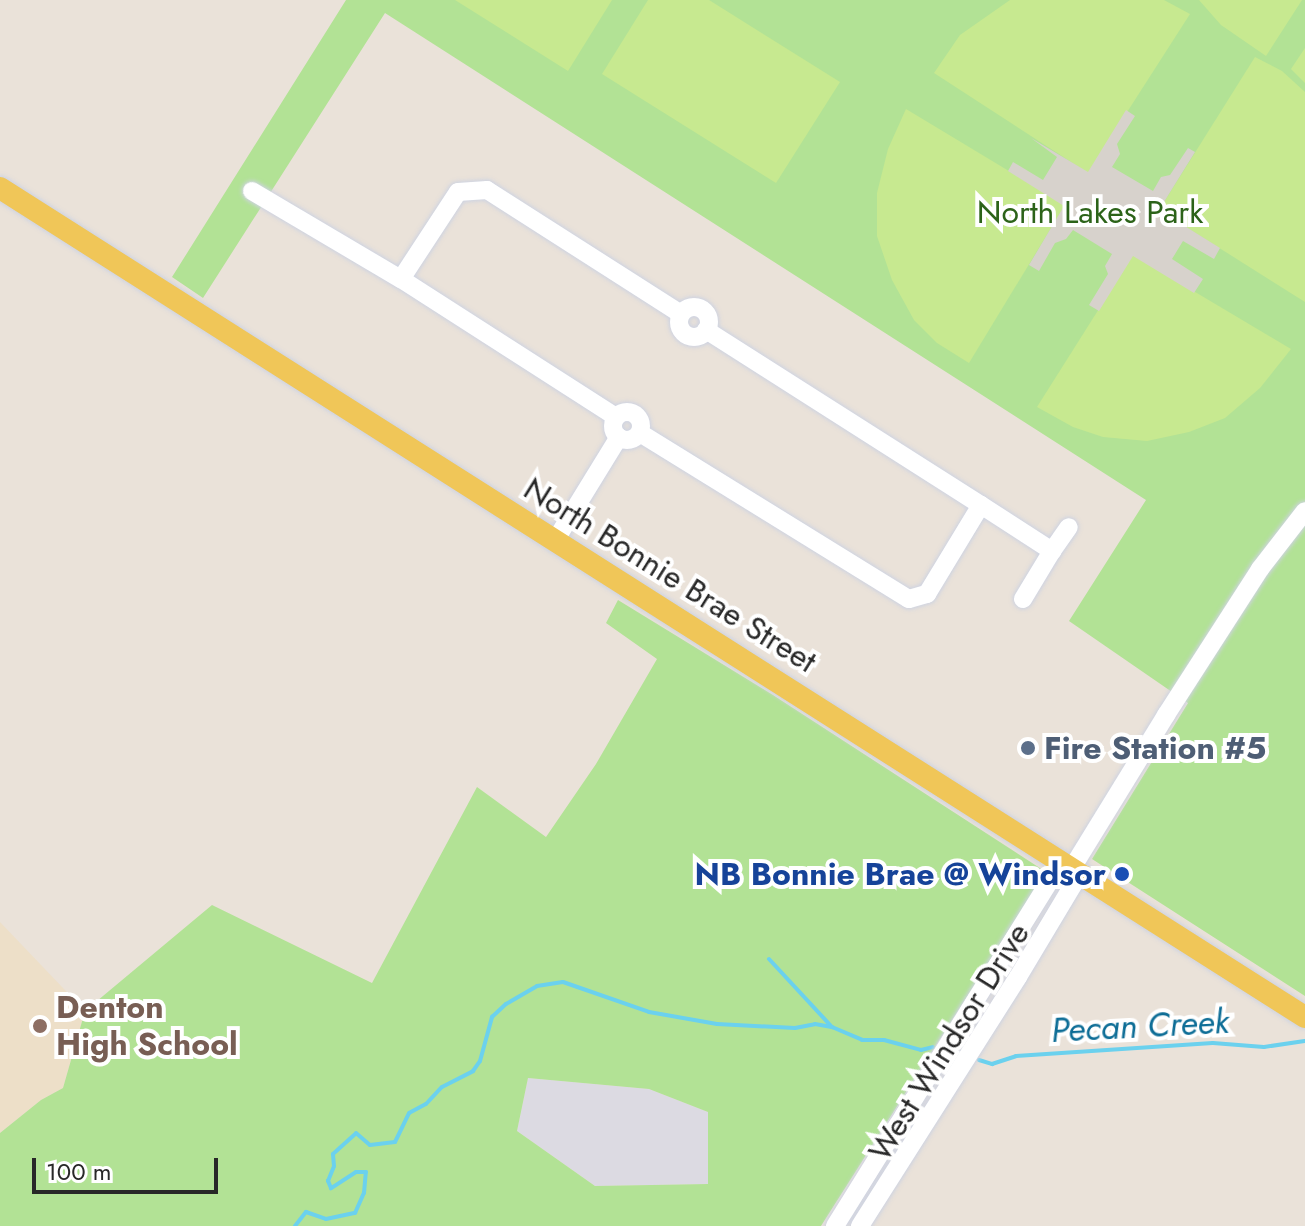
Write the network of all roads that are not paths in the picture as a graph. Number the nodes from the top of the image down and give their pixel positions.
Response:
1 (0, 188) edge
2 (252, 191) dead end
3 (401, 279) junction
4 (616, 417) junction
5 (640, 433) junction
6 (619, 437) junction
7 (981, 505) junction
8 (1305, 511) edge
9 (1069, 527) dead end
10 (555, 541) junction
11 (1052, 551) junction
12 (1023, 599) dead end
13 (1072, 868) junction
14 (1305, 1017) edge
15 (835, 1226) edge
16 (860, 1226) edge

1 - 10 main road, North Bonnie Brae Street
2 - 3 street
3 - 4 street
3 - 7 street
4 - 5 street
4 - 6 street
5 - 6 street
5 - 7 street
6 - 10 street
7 - 11 street
8 - 13 street, West Windsor Drive
9 - 11 street
10 - 13 main road, North Bonnie Brae Street
11 - 12 street
13 - 14 main road, North Bonnie Brae Street
13 - 15 street, West Windsor Drive
13 - 16 street, West Windsor Drive

